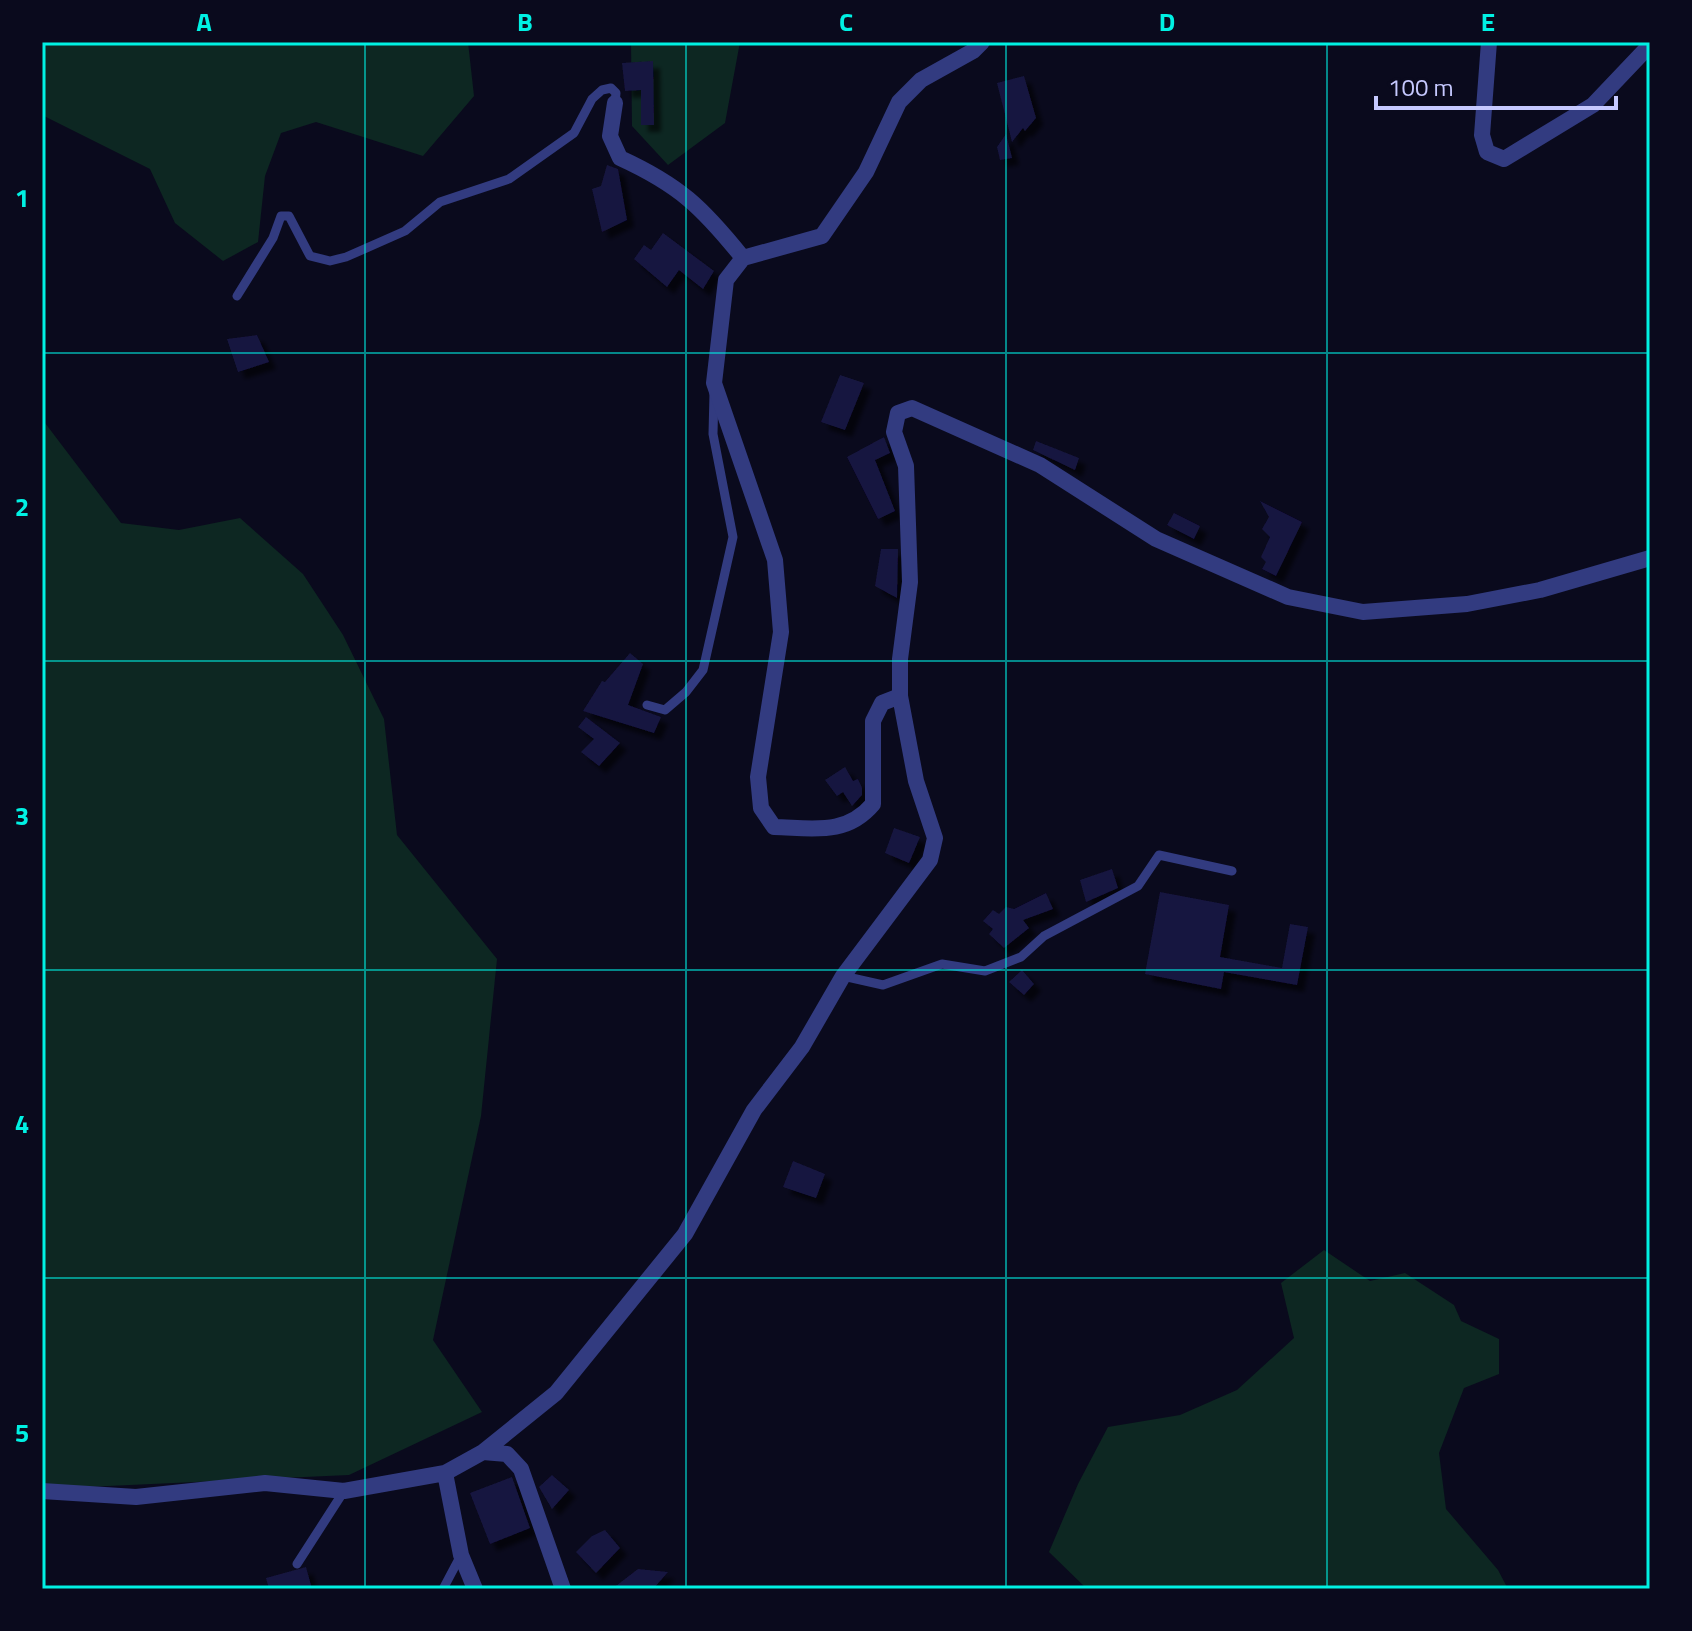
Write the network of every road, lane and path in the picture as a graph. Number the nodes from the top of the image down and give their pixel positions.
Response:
1 (982, 42) edge
2 (1489, 42) edge
3 (1650, 45) edge
4 (615, 103) joint
5 (743, 258) junction
6 (237, 296) dead end
7 (714, 383) junction
8 (1650, 558) edge
9 (900, 696) junction
10 (647, 705) dead end
11 (1232, 871) dead end
12 (843, 976) junction
13 (483, 1452) junction
14 (445, 1473) junction
15 (42, 1491) edge
16 (344, 1491) junction
17 (461, 1555) junction
18 (297, 1564) dead end
19 (443, 1589) edge
20 (475, 1589) edge
21 (563, 1589) edge

1 - 5 street
2 - 3 street
4 - 5 street
4 - 6 lane
5 - 7 street
7 - 9 street
7 - 10 lane
8 - 9 street
9 - 12 street
11 - 12 lane
12 - 13 street
13 - 14 street
13 - 21 street
14 - 16 street
14 - 17 street
15 - 16 street
16 - 18 lane
17 - 19 lane
17 - 20 street

